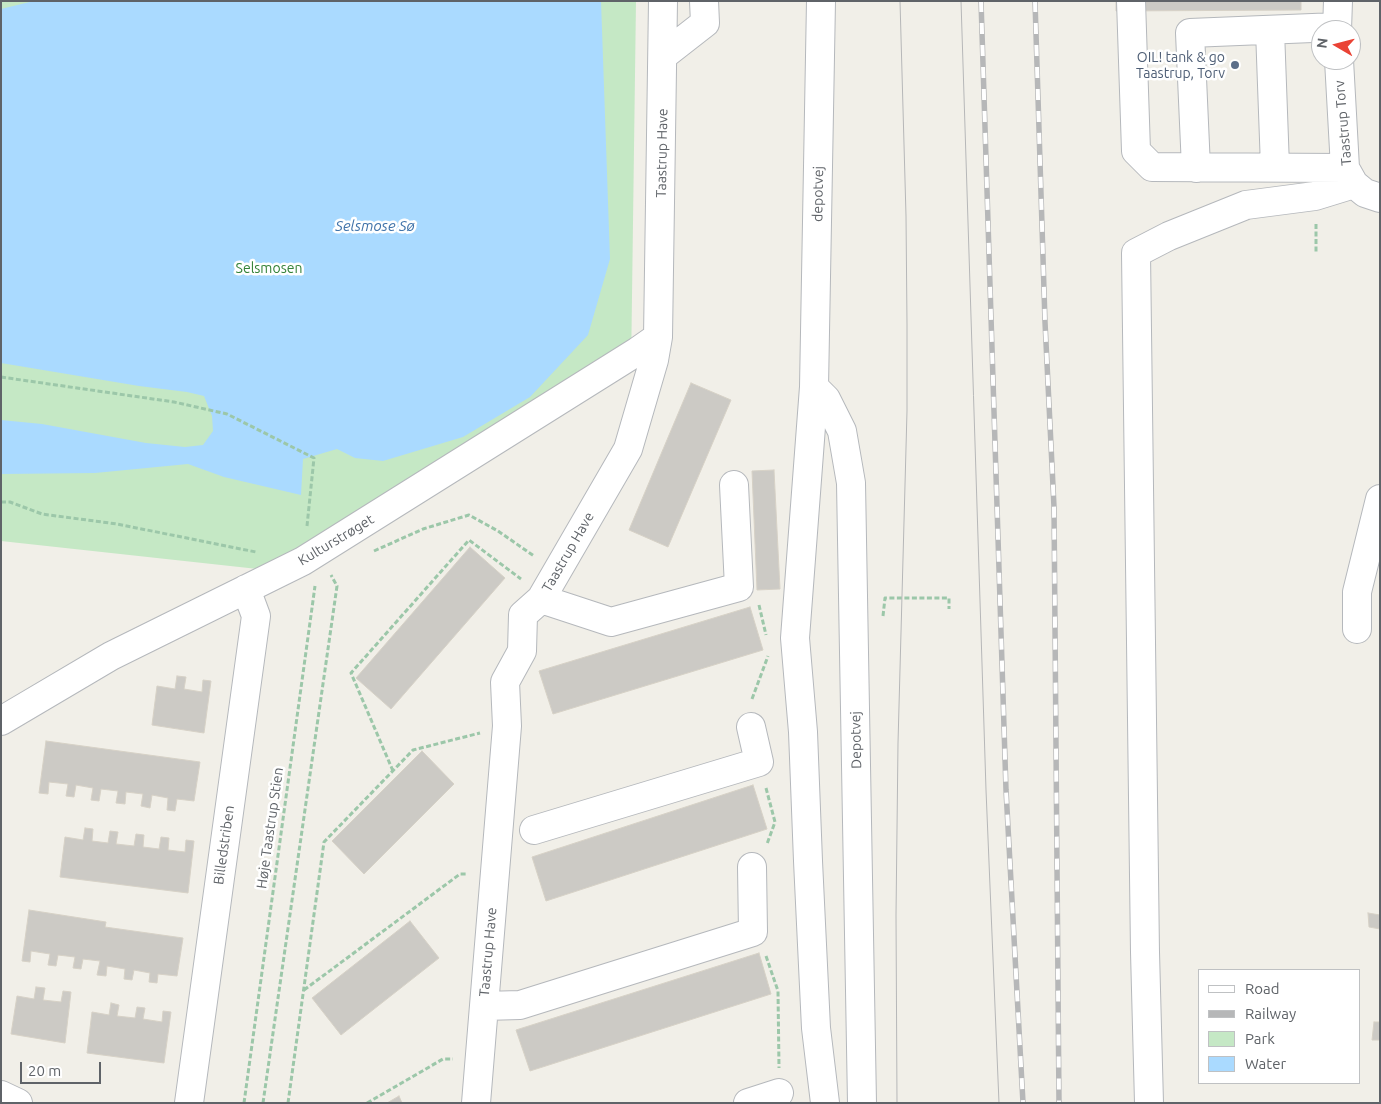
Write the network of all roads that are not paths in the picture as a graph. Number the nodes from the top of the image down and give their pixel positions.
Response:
1 (663, 1) edge
2 (821, 1) edge
3 (1131, 1) edge
4 (705, 12) edge
5 (1337, 19) edge
6 (1270, 30) junction
7 (664, 55) junction
8 (1340, 70) edge
9 (1275, 167) junction
10 (1196, 168) junction
11 (1349, 176) junction
12 (1380, 198) edge
13 (658, 336) junction
14 (814, 386) junction
15 (734, 485) dead end
16 (1380, 499) edge
17 (246, 589) junction
18 (547, 589) junction
19 (1357, 629) dead end
20 (751, 717) road end
21 (1, 720) edge
22 (534, 830) dead end
23 (752, 867) road end
24 (484, 1006) junction
25 (778, 1093) road end
26 (1, 1095) edge
27 (18, 1103) edge
28 (189, 1103) edge
29 (476, 1103) edge
30 (748, 1103) edge
31 (826, 1103) edge
32 (862, 1103) edge
33 (1149, 1103) edge

1 - 7 street, Taastrup Have
2 - 14 street, depotvej
3 - 10 street
4 - 7 street
5 - 6 street
6 - 9 street
6 - 10 street
7 - 13 street, Taastrup Have
8 - 11 street, Taastrup Torv
9 - 10 street
9 - 11 street
11 - 12 street, Taastrup Torv
11 - 33 street
13 - 17 street, Kulturstrøget
13 - 18 street, Taastrup Have
14 - 31 street, depotvej
14 - 32 street, Depotvej
15 - 18 street
16 - 19 street
17 - 21 street, Kulturstrøget
17 - 28 street, Billedstriben
18 - 24 street, Taastrup Have
20 - 22 street
23 - 24 street
24 - 29 street, Taastrup Have
25 - 30 street
26 - 27 street

